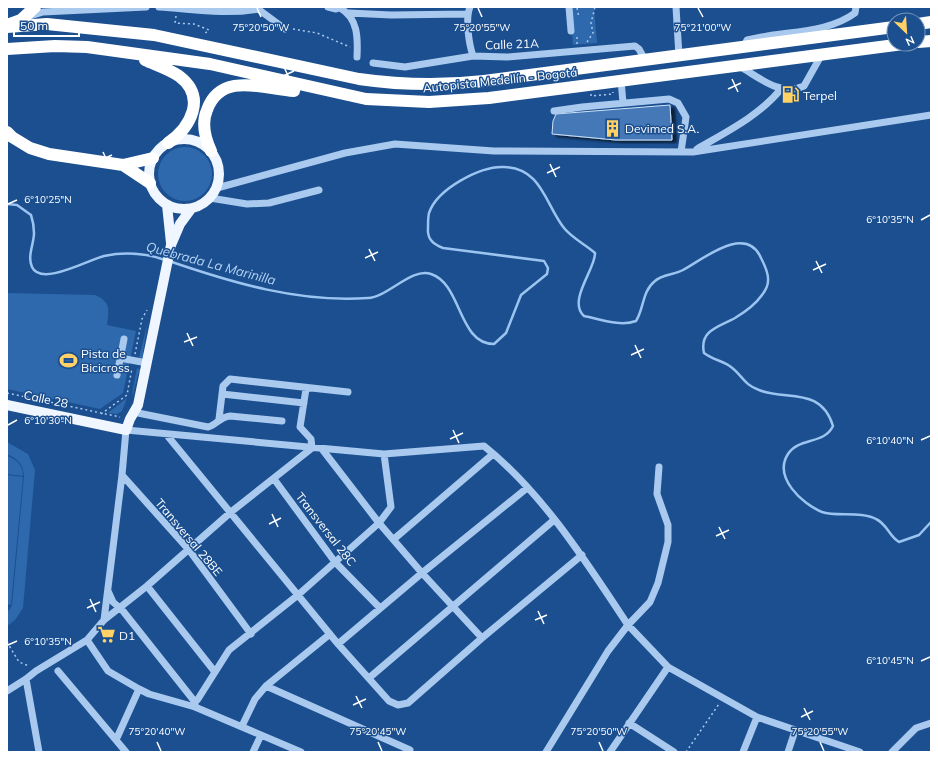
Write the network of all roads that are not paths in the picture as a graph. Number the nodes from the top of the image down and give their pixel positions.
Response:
1 (35, 7) edge
2 (146, 7) edge
3 (159, 7) edge
4 (328, 7) edge
5 (341, 7) edge
6 (570, 7) edge
7 (676, 7) edge
8 (856, 7) edge
9 (259, 8) edge
10 (91, 9) edge
11 (205, 9) edge
12 (469, 10) edge
13 (349, 13) junction
14 (21, 20) junction
15 (7, 26) edge
16 (886, 28) edge
17 (285, 29) road end
18 (570, 31) dead end
19 (886, 46) edge
20 (742, 47) junction
21 (7, 49) edge
22 (131, 53) junction
23 (822, 54) junction
24 (473, 56) junction
25 (679, 56) junction
26 (357, 57) road end
27 (645, 60) junction
28 (374, 63) dead end
29 (737, 65) junction
30 (622, 80) junction
31 (781, 89) junction
32 (329, 92) junction
33 (623, 103) junction
34 (554, 111) dead end
35 (931, 115) edge
36 (7, 132) edge
37 (168, 143) junction
38 (211, 152) junction
39 (682, 152) junction
40 (693, 152) junction
41 (153, 158) junction
42 (123, 165) junction
43 (150, 183) junction
44 (216, 188) junction
45 (319, 190) dead end
46 (210, 198) junction
47 (167, 205) junction
48 (191, 209) junction
49 (170, 249) junction
50 (124, 339) dead end
51 (120, 358) junction
52 (147, 363) junction
53 (117, 375) dead end
54 (306, 388) junction
55 (348, 392) dead end
56 (222, 394) junction
57 (304, 403) junction
58 (7, 405) edge
59 (132, 416) junction
60 (219, 419) junction
61 (282, 421) dead end
62 (126, 430) junction
63 (166, 434) junction
64 (312, 448) junction
65 (322, 449) junction
66 (384, 454) junction
67 (494, 454) junction
68 (659, 467) dead end
69 (122, 475) junction
70 (274, 479) junction
71 (527, 488) junction
72 (231, 512) junction
73 (554, 520) junction
74 (379, 523) junction
75 (394, 539) junction
76 (189, 550) junction
77 (582, 555) junction
78 (335, 562) junction
79 (422, 573) junction
80 (147, 586) junction
81 (107, 588) junction
82 (298, 595) junction
83 (454, 606) junction
84 (119, 608) junction
85 (380, 608) junction
86 (104, 620) junction
87 (628, 625) junction
88 (251, 634) junction
89 (330, 634) junction
90 (482, 638) junction
91 (87, 640) junction
92 (338, 644) junction
93 (668, 667) junction
94 (58, 670) dead end
95 (215, 672) junction
96 (369, 678) junction
97 (26, 679) junction
98 (266, 686) junction
99 (139, 689) junction
100 (7, 691) edge
101 (195, 705) junction
102 (757, 717) junction
103 (629, 723) junction
104 (931, 723) edge
105 (242, 726) junction
106 (795, 732) junction
107 (261, 735) junction
108 (116, 740) junction
109 (410, 750) dead end
110 (39, 752) edge
111 (126, 752) edge
112 (253, 752) edge
113 (298, 752) edge
114 (546, 752) edge
115 (610, 752) edge
116 (674, 752) edge
117 (743, 752) edge
118 (788, 752) edge
119 (860, 752) edge
120 (892, 752) edge

1 - 14 highway
2 - 10 street
3 - 11 street
4 - 5 street
5 - 13 street
6 - 18 street
7 - 25 street
8 - 20 street
9 - 11 street
9 - 17 street
10 - 14 street
12 - 13 street
12 - 24 street
13 - 26 street
14 - 15 highway
15 - 27 highway, Autopista Medellín - Bogotá
16 - 20 highway, Autopista Medellín - Bogotá
19 - 23 highway, Autopista Medellín - Bogotá
20 - 25 highway, Autopista Medellín - Bogotá
21 - 22 highway, Autopista Medellín - Bogotá
22 - 32 highway, Autopista Medellín - Bogotá
22 - 37 highway
23 - 29 highway, Autopista Medellín - Bogotá
23 - 31 street
24 - 27 street, Calle 21A
24 - 28 street, Calle 21A
25 - 27 highway, Autopista Medellín - Bogotá
29 - 30 highway, Autopista Medellín - Bogotá
29 - 31 street
30 - 32 highway, Autopista Medellín - Bogotá
30 - 33 street
31 - 40 street
32 - 38 highway
33 - 34 street
33 - 39 street
35 - 40 street
36 - 42 highway
37 - 38 main road
37 - 41 main road
38 - 44 main road
39 - 40 street
39 - 44 street
41 - 42 highway
41 - 43 main road
42 - 43 highway
43 - 47 main road
44 - 46 main road
45 - 46 street
46 - 48 main road
47 - 48 main road
47 - 49 main road
48 - 49 main road
49 - 52 main road
50 - 51 street
51 - 52 street
51 - 53 street
52 - 59 main road
54 - 55 street
54 - 56 street
54 - 57 street
56 - 57 street
56 - 60 street
57 - 64 street
58 - 62 main road, Calle 28
59 - 60 street
59 - 62 main road
60 - 61 street
62 - 63 street
62 - 69 street
63 - 64 street
63 - 72 street
64 - 65 street
64 - 70 street
65 - 66 street
65 - 74 street
66 - 67 street
66 - 74 street
67 - 71 street
67 - 75 street
68 - 87 street
69 - 76 street, Transversal 28BE
69 - 81 street
70 - 72 street
70 - 78 street, Transversal 28C
71 - 73 street
71 - 79 street
72 - 76 street
72 - 82 street
73 - 77 street
73 - 83 street
74 - 75 street
74 - 78 street
75 - 79 street
76 - 80 street
76 - 88 street, Transversal 28BE
77 - 87 street
77 - 90 street
78 - 82 street
78 - 85 street, Transversal 28C
79 - 83 street
79 - 85 street
80 - 84 street
80 - 95 street
81 - 84 street
81 - 86 street
82 - 88 street
82 - 89 street
83 - 90 street
83 - 96 street
84 - 86 street
84 - 101 street
85 - 92 street
86 - 91 street
87 - 93 street
87 - 114 street
88 - 95 street
89 - 92 street
89 - 98 street
90 - 96 street
91 - 97 street
91 - 99 street
92 - 96 street
93 - 102 street
93 - 103 street
94 - 108 street
95 - 101 street
97 - 100 street
97 - 110 street
98 - 105 street
98 - 109 street
99 - 101 street
99 - 108 street
101 - 105 street
102 - 106 street
102 - 117 street
103 - 115 street
103 - 116 street
104 - 120 street
105 - 107 street
106 - 118 street
106 - 119 street
107 - 112 street
107 - 113 street
108 - 111 street

